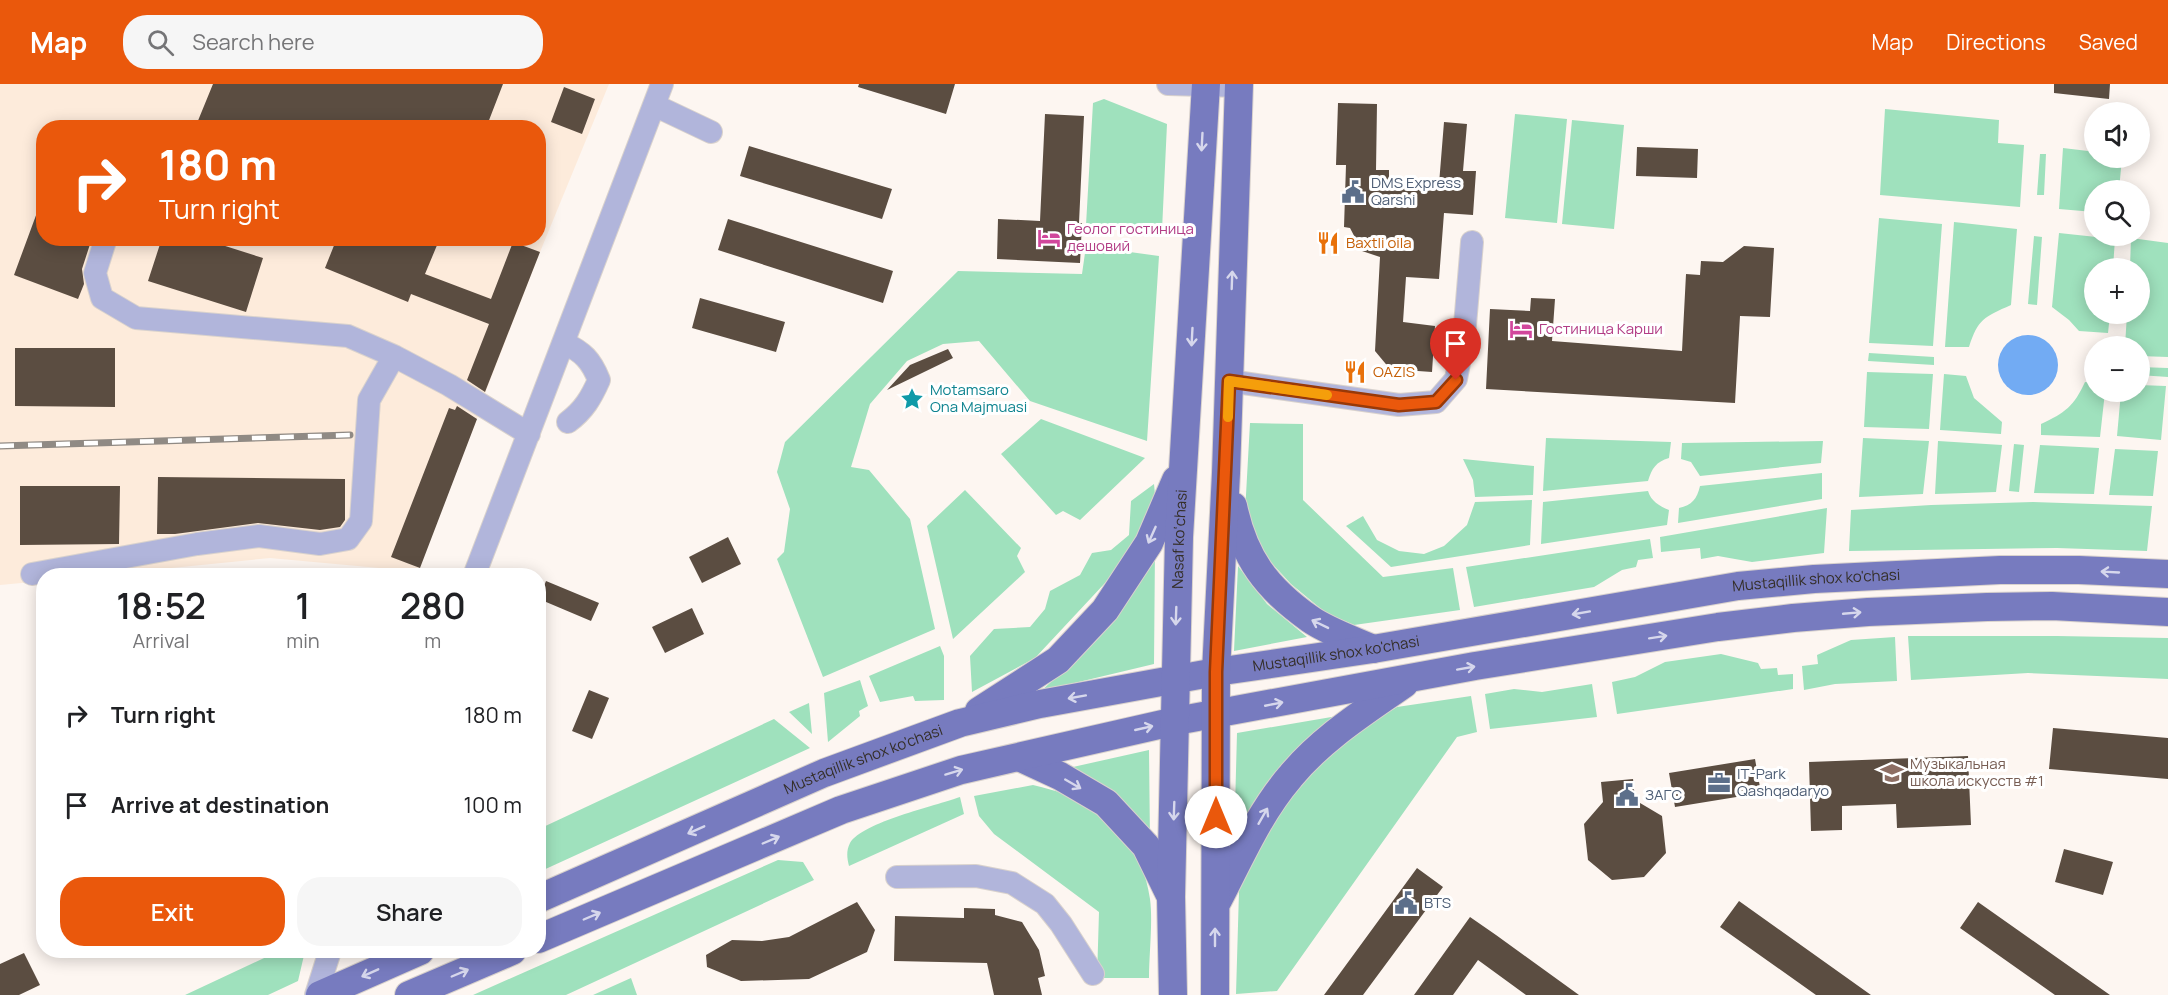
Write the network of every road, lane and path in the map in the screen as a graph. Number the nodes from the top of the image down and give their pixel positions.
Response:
1 (1168, 84) edge
2 (1206, 85) edge
3 (1239, 85) edge
4 (658, 94) edge
5 (711, 132) dead end
6 (1472, 242) dead end
7 (103, 246) edge
8 (564, 344) junction
9 (394, 356) junction
10 (1229, 381) junction
11 (568, 422) dead end
12 (529, 434) junction
13 (1184, 462) junction
14 (1226, 473) junction
15 (65, 568) edge
16 (477, 568) edge
17 (36, 573) edge
18 (32, 574) dead end
19 (2168, 574) edge
20 (2168, 612) edge
21 (1373, 649) junction
22 (1216, 672) junction
23 (1413, 678) junction
24 (1176, 680) junction
25 (1216, 715) junction
26 (1176, 721) junction
27 (960, 723) junction
28 (1021, 758) junction
29 (897, 877) dead end
30 (546, 895) edge
31 (1171, 897) junction
32 (1216, 904) junction
33 (546, 936) edge
34 (328, 958) edge
35 (404, 958) edge
36 (496, 958) edge
37 (1093, 974) dead end
38 (318, 995) edge
39 (409, 995) edge
40 (1173, 995) edge
41 (1215, 995) edge

1 - 2 street
2 - 3 street
2 -> 13 main road, Nasaf ko‘chasi
10 -> 3 main road
4 - 5 street
4 - 8 street
6 - 10 street
7 - 9 street
8 - 11 street
8 - 12 street
9 - 12 street
9 - 15 street
10 - 14 main road
12 - 16 street
13 -> 24 main road, Nasaf ko‘chasi
13 -> 27 main road
21 -> 14 main road
14 - 22 main road
17 - 18 street
19 -> 21 main road, Mustaqillik shox ko'chasi
23 -> 20 main road
21 - 22 main road, Mustaqillik shox ko'chasi
22 - 24 main road, Mustaqillik shox ko'chasi
22 - 25 main road
25 -> 23 main road
32 -> 23 main road
24 - 26 main road, Nasaf ko‘chasi
24 -> 27 main road, Mustaqillik shox ko'chasi
25 - 26 main road
25 - 32 main road
28 -> 26 main road
26 -> 31 main road, Nasaf ko‘chasi
27 -> 30 main road, Mustaqillik shox ko'chasi
28 -> 31 main road
33 -> 28 main road
29 - 37 street
31 - 40 main road, Nasaf ko‘chasi
41 -> 32 main road
34 - 38 street
35 -> 38 main road
39 -> 36 main road

